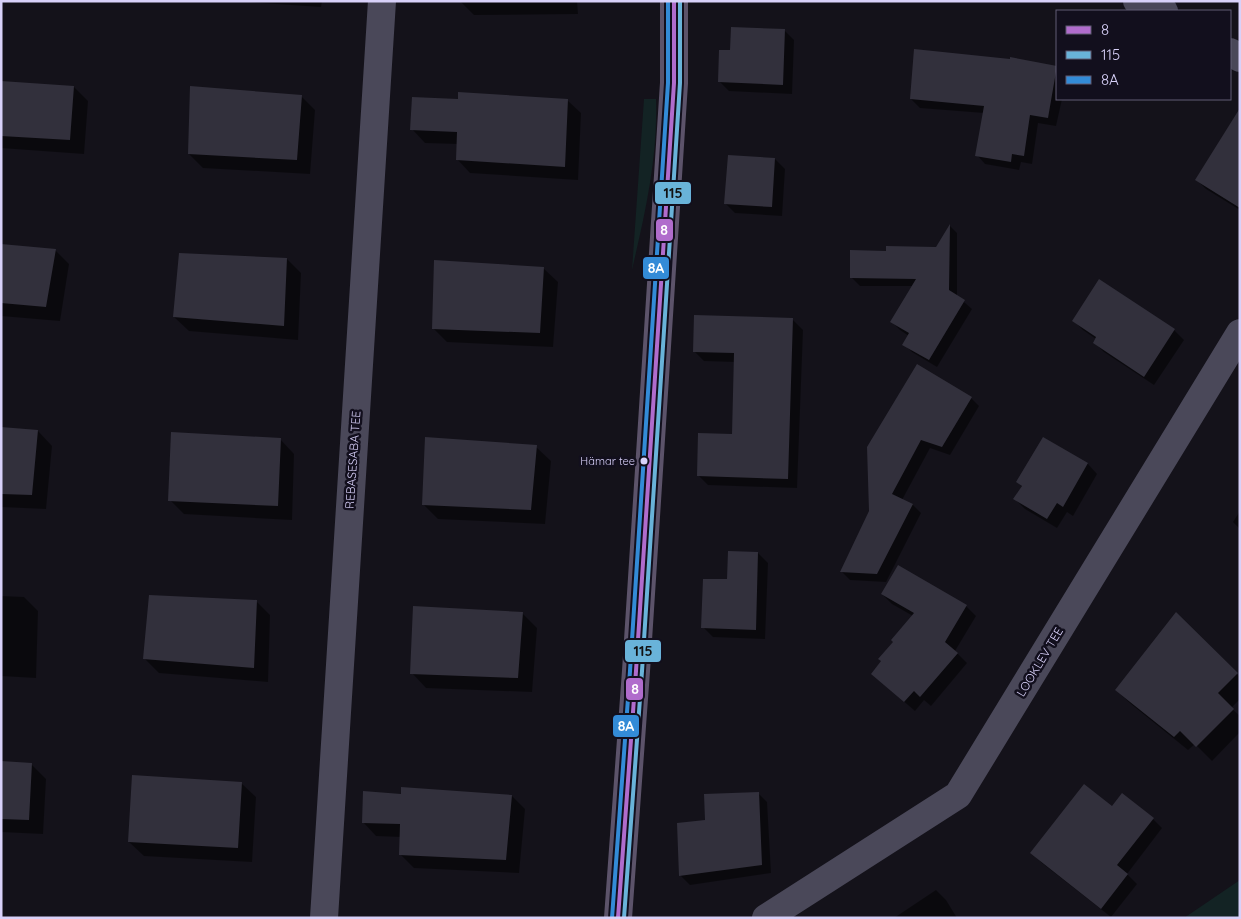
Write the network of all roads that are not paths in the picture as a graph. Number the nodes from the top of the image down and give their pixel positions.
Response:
1 (382, 1) edge
2 (674, 1) edge
3 (1137, 1) edge
4 (1162, 10) edge
5 (1240, 333) edge
6 (324, 918) edge
7 (618, 918) edge
8 (766, 918) edge

1 - 6 street, REBASESABA TEE
2 - 7 main road
3 - 4 street
5 - 8 street, LOOKLEV TEE

